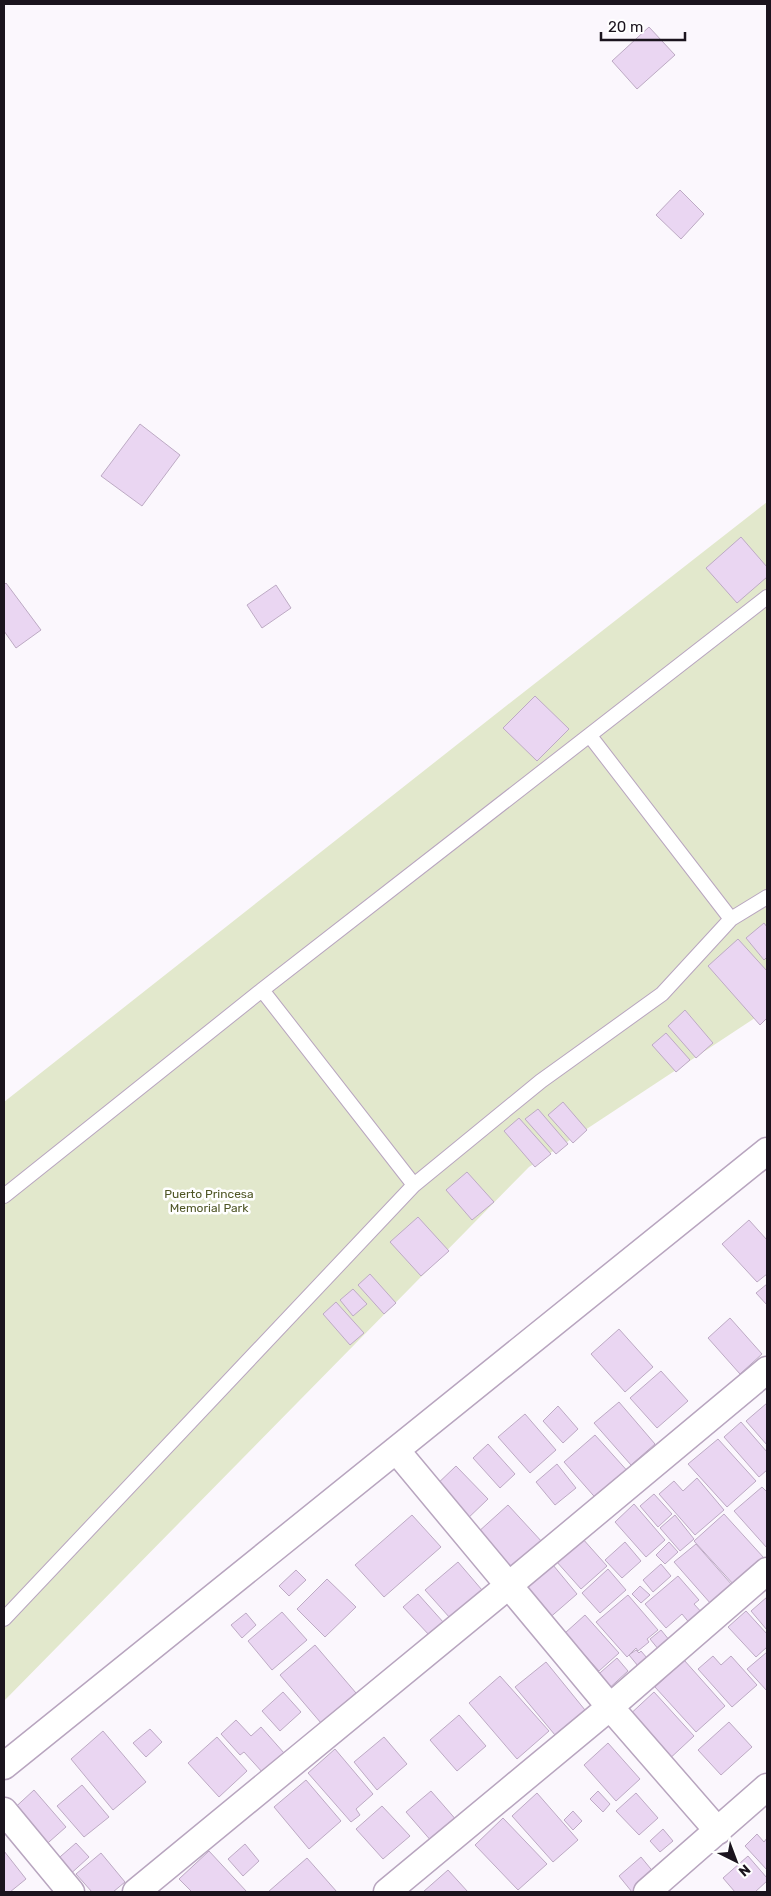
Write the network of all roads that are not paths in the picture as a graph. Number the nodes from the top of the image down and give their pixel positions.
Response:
1 (767, 596) edge
2 (590, 736) junction
3 (767, 897) edge
4 (731, 919) junction
5 (262, 990) junction
6 (767, 1151) edge
7 (414, 1186) junction
8 (4, 1196) edge
9 (767, 1370) edge
10 (396, 1450) junction
11 (767, 1571) edge
12 (508, 1586) junction
13 (4, 1619) edge
14 (610, 1707) junction
15 (4, 1766) edge
16 (767, 1787) edge
17 (4, 1811) edge
18 (718, 1830) junction
19 (71, 1892) edge
20 (136, 1892) edge
21 (387, 1892) edge
22 (647, 1892) edge

1 - 2 lane
2 - 4 lane
2 - 5 lane
3 - 4 lane
4 - 7 lane
5 - 7 lane
5 - 8 lane
6 - 10 street
7 - 13 lane
9 - 12 street
10 - 12 street
10 - 15 street
11 - 14 street
12 - 14 street
12 - 20 street
14 - 18 street
14 - 21 street
16 - 18 street
17 - 19 street
18 - 22 street

